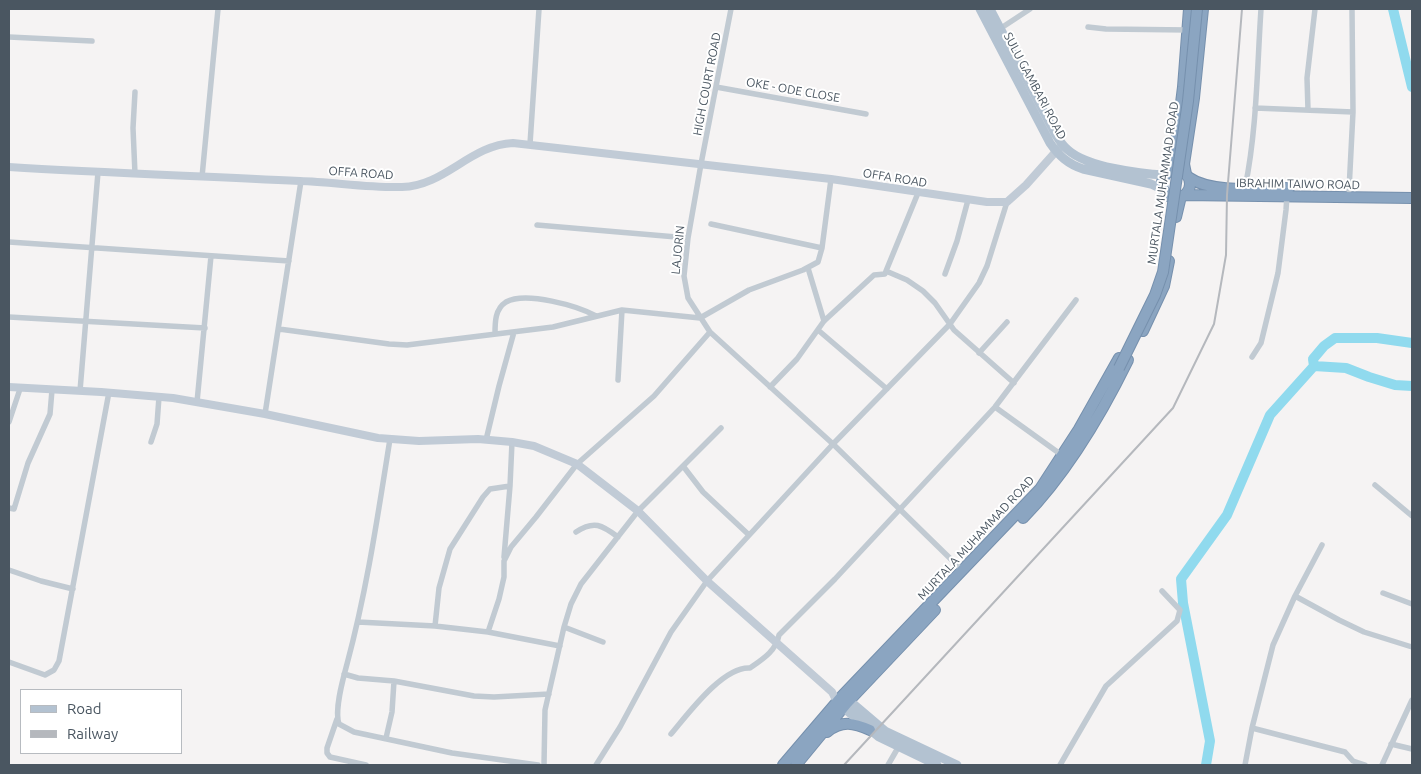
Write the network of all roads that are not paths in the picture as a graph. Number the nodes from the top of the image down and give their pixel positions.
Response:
1 (218, 9) edge
2 (539, 9) edge
3 (732, 9) edge
4 (980, 9) edge
5 (990, 9) edge
6 (1030, 9) edge
7 (1189, 9) edge
8 (1196, 9) edge
9 (1203, 9) edge
10 (1261, 9) edge
11 (1315, 9) edge
12 (1352, 9) edge
13 (1088, 27) dead end
14 (1188, 30) junction
15 (996, 32) junction
16 (9, 37) edge
17 (92, 41) dead end
18 (716, 87) junction
19 (135, 92) dead end
20 (1255, 108) junction
21 (1308, 110) junction
22 (1352, 112) junction
23 (866, 114) dead end
24 (530, 144) junction
25 (1059, 148) junction
26 (701, 164) junction
27 (9, 167) edge
28 (98, 172) junction
29 (136, 174) junction
30 (1166, 174) junction
31 (1187, 175) junction
32 (202, 177) junction
33 (831, 179) junction
34 (301, 181) junction
35 (1245, 188) junction
36 (1349, 190) junction
37 (1412, 192) edge
38 (918, 193) junction
39 (1166, 193) junction
40 (1287, 195) junction
41 (1183, 196) junction
42 (1412, 198) edge
43 (968, 200) junction
44 (1007, 202) junction
45 (711, 224) dead end
46 (537, 225) dead end
47 (688, 238) junction
48 (9, 242) edge
49 (91, 248) junction
50 (822, 248) junction
51 (211, 256) junction
52 (288, 261) junction
53 (808, 268) junction
54 (886, 271) junction
55 (944, 274) dead end
56 (1076, 300) dead end
57 (622, 310) junction
58 (9, 316) edge
59 (596, 316) junction
60 (700, 318) junction
61 (85, 320) junction
62 (824, 321) junction
63 (1007, 322) dead end
64 (950, 324) junction
65 (205, 328) junction
66 (279, 329) junction
67 (818, 330) junction
68 (514, 332) junction
69 (710, 332) junction
70 (495, 334) junction
71 (979, 353) junction
72 (1252, 356) dead end
73 (618, 380) dead end
74 (1014, 383) junction
75 (9, 387) edge
76 (770, 387) junction
77 (20, 389) junction
78 (887, 389) junction
79 (52, 390) junction
80 (80, 391) junction
81 (109, 392) junction
82 (159, 397) junction
83 (197, 402) junction
84 (995, 407) junction
85 (265, 414) junction
86 (9, 422) edge
87 (721, 428) dead end
88 (1083, 431) junction
89 (390, 439) junction
90 (486, 440) junction
91 (151, 442) dead end
92 (512, 442) junction
93 (832, 444) junction
94 (1063, 456) junction
95 (577, 464) junction
96 (683, 466) junction
97 (1374, 485) dead end
98 (510, 486) junction
99 (9, 508) edge
100 (900, 509) junction
101 (638, 511) junction
102 (1412, 516) edge
103 (576, 532) dead end
104 (749, 535) junction
105 (618, 536) junction
106 (1322, 545) dead end
107 (504, 561) junction
108 (9, 570) edge
109 (963, 571) junction
110 (707, 581) junction
111 (73, 589) junction
112 (1162, 591) dead end
113 (1382, 593) dead end
114 (1295, 596) junction
115 (1412, 604) edge
116 (358, 622) junction
117 (435, 626) junction
118 (564, 627) junction
119 (488, 632) junction
120 (603, 642) dead end
121 (778, 644) junction
122 (560, 646) junction
123 (1412, 647) edge
124 (9, 662) edge
125 (344, 674) junction
126 (394, 681) junction
127 (548, 694) junction
128 (1412, 700) edge
129 (843, 702) junction
130 (337, 718) junction
131 (1252, 728) junction
132 (870, 730) junction
133 (671, 734) dead end
134 (386, 738) junction
135 (817, 740) junction
136 (1391, 744) junction
137 (899, 746) junction
138 (1412, 749) edge
139 (366, 765) edge
140 (538, 765) edge
141 (544, 765) edge
142 (596, 765) edge
143 (783, 765) edge
144 (796, 765) edge
145 (888, 765) edge
146 (937, 765) edge
147 (957, 765) edge
148 (1060, 765) edge
149 (1245, 765) edge
150 (1365, 765) edge
151 (1382, 765) edge

1 - 32 street
2 - 24 street
3 - 18 street, HIGH COURT ROAD
4 - 15 main road, SULU GAMBARI ROAD
5 - 15 main road
6 - 15 street
7 - 14 highway, MURTALA MUHAMMAD ROAD
8 - 88 highway, MURTALA MUHAMMAD ROAD, bridge
9 - 31 highway, MURTALA MUHAMMAD ROAD
10 - 20 street
11 - 21 street
12 - 22 street
13 - 14 street
14 - 30 highway, MURTALA MUHAMMAD ROAD
15 - 25 main road, SULU GAMBARI ROAD
16 - 17 street
18 - 23 street, OKE - ODE CLOSE
18 - 26 street, HIGH COURT ROAD
19 - 29 street
20 - 21 street
20 - 35 street
21 - 22 street
22 - 36 street
24 - 26 street, OFFA ROAD
24 - 34 street, OFFA ROAD
25 - 30 main road
25 - 39 main road, SULU GAMBARI ROAD
25 - 44 street
26 - 33 street, OFFA ROAD
26 - 47 street, LAJORIN
27 - 28 street, OFFA ROAD
28 - 29 street, OFFA ROAD
28 - 49 street
29 - 32 street, OFFA ROAD
30 - 31 highway
30 - 39 highway
31 - 35 highway, IBRAHIM TAIWO ROAD
31 - 41 highway
32 - 34 street, OFFA ROAD
33 - 38 street, OFFA ROAD
33 - 50 street
34 - 52 street
35 - 36 highway, IBRAHIM TAIWO ROAD
36 - 37 highway, IBRAHIM TAIWO ROAD
38 - 43 street, OFFA ROAD
38 - 54 street
39 - 41 highway
39 - 88 highway, MURTALA MUHAMMAD ROAD
40 - 41 highway, IBRAHIM TAIWO ROAD
40 - 42 highway, IBRAHIM TAIWO ROAD
40 - 72 street
41 - 88 highway, MURTALA MUHAMMAD ROAD
43 - 44 street, OFFA ROAD
43 - 55 street
44 - 64 street
45 - 50 street
46 - 47 street
47 - 60 street, LAJORIN
48 - 49 street
49 - 51 street
49 - 61 street
50 - 53 street
51 - 52 street
51 - 65 street
52 - 66 street
53 - 60 street
53 - 62 street
54 - 62 street
54 - 64 street
56 - 74 street
57 - 59 street
57 - 60 street
57 - 73 street
58 - 61 street
59 - 68 street
59 - 70 street
60 - 69 street, LAJORIN
61 - 65 street
61 - 80 street
62 - 67 street
63 - 71 street
64 - 71 street
64 - 78 street
65 - 83 street
66 - 70 street
66 - 85 street
67 - 76 street
67 - 78 street
68 - 70 street
68 - 90 street
69 - 76 street, LAJORIN
69 - 95 street
71 - 74 street
74 - 84 street
75 - 77 street
76 - 93 street, LAJORIN
77 - 79 street
77 - 86 street
78 - 93 street
79 - 80 street
79 - 99 street
80 - 81 street
81 - 82 street
81 - 111 street
82 - 83 street
82 - 91 street
83 - 85 street
84 - 94 street
84 - 100 street
85 - 89 street
87 - 96 street
88 - 94 highway, MURTALA MUHAMMAD ROAD
88 - 129 highway, MURTALA MUHAMMAD ROAD
89 - 90 street
89 - 116 street
90 - 92 street
92 - 95 street
92 - 98 street
93 - 100 street, LAJORIN
93 - 104 street
94 - 109 highway, MURTALA MUHAMMAD ROAD
95 - 101 street
95 - 107 street
96 - 101 street
96 - 104 street
97 - 102 street
98 - 107 street
98 - 117 street
100 - 109 street, LAJORIN
100 - 121 street
101 - 105 street
101 - 110 street
103 - 105 street
104 - 110 street
105 - 118 street
106 - 114 street
107 - 119 street
108 - 111 street
109 - 129 highway, MURTALA MUHAMMAD ROAD
110 - 121 street
110 - 142 street
111 - 124 street
112 - 148 street
113 - 115 street
114 - 123 street
114 - 131 street
116 - 117 street
116 - 125 street
117 - 119 street
118 - 120 street
118 - 122 street
119 - 122 street
121 - 129 street
121 - 133 street
122 - 127 street
125 - 126 street
125 - 130 street
126 - 127 street
126 - 134 street
127 - 141 street
128 - 136 street
129 - 132 main road
129 - 135 highway, MURTALA MUHAMMAD ROAD
129 - 143 highway, MURTALA MUHAMMAD ROAD
129 - 147 main road
130 - 134 street
130 - 139 street
131 - 149 street
131 - 150 street
132 - 135 highway
132 - 137 main road
134 - 140 street
135 - 144 highway, MURTALA MUHAMMAD ROAD
136 - 138 street
136 - 151 street
137 - 145 street
137 - 146 main road

